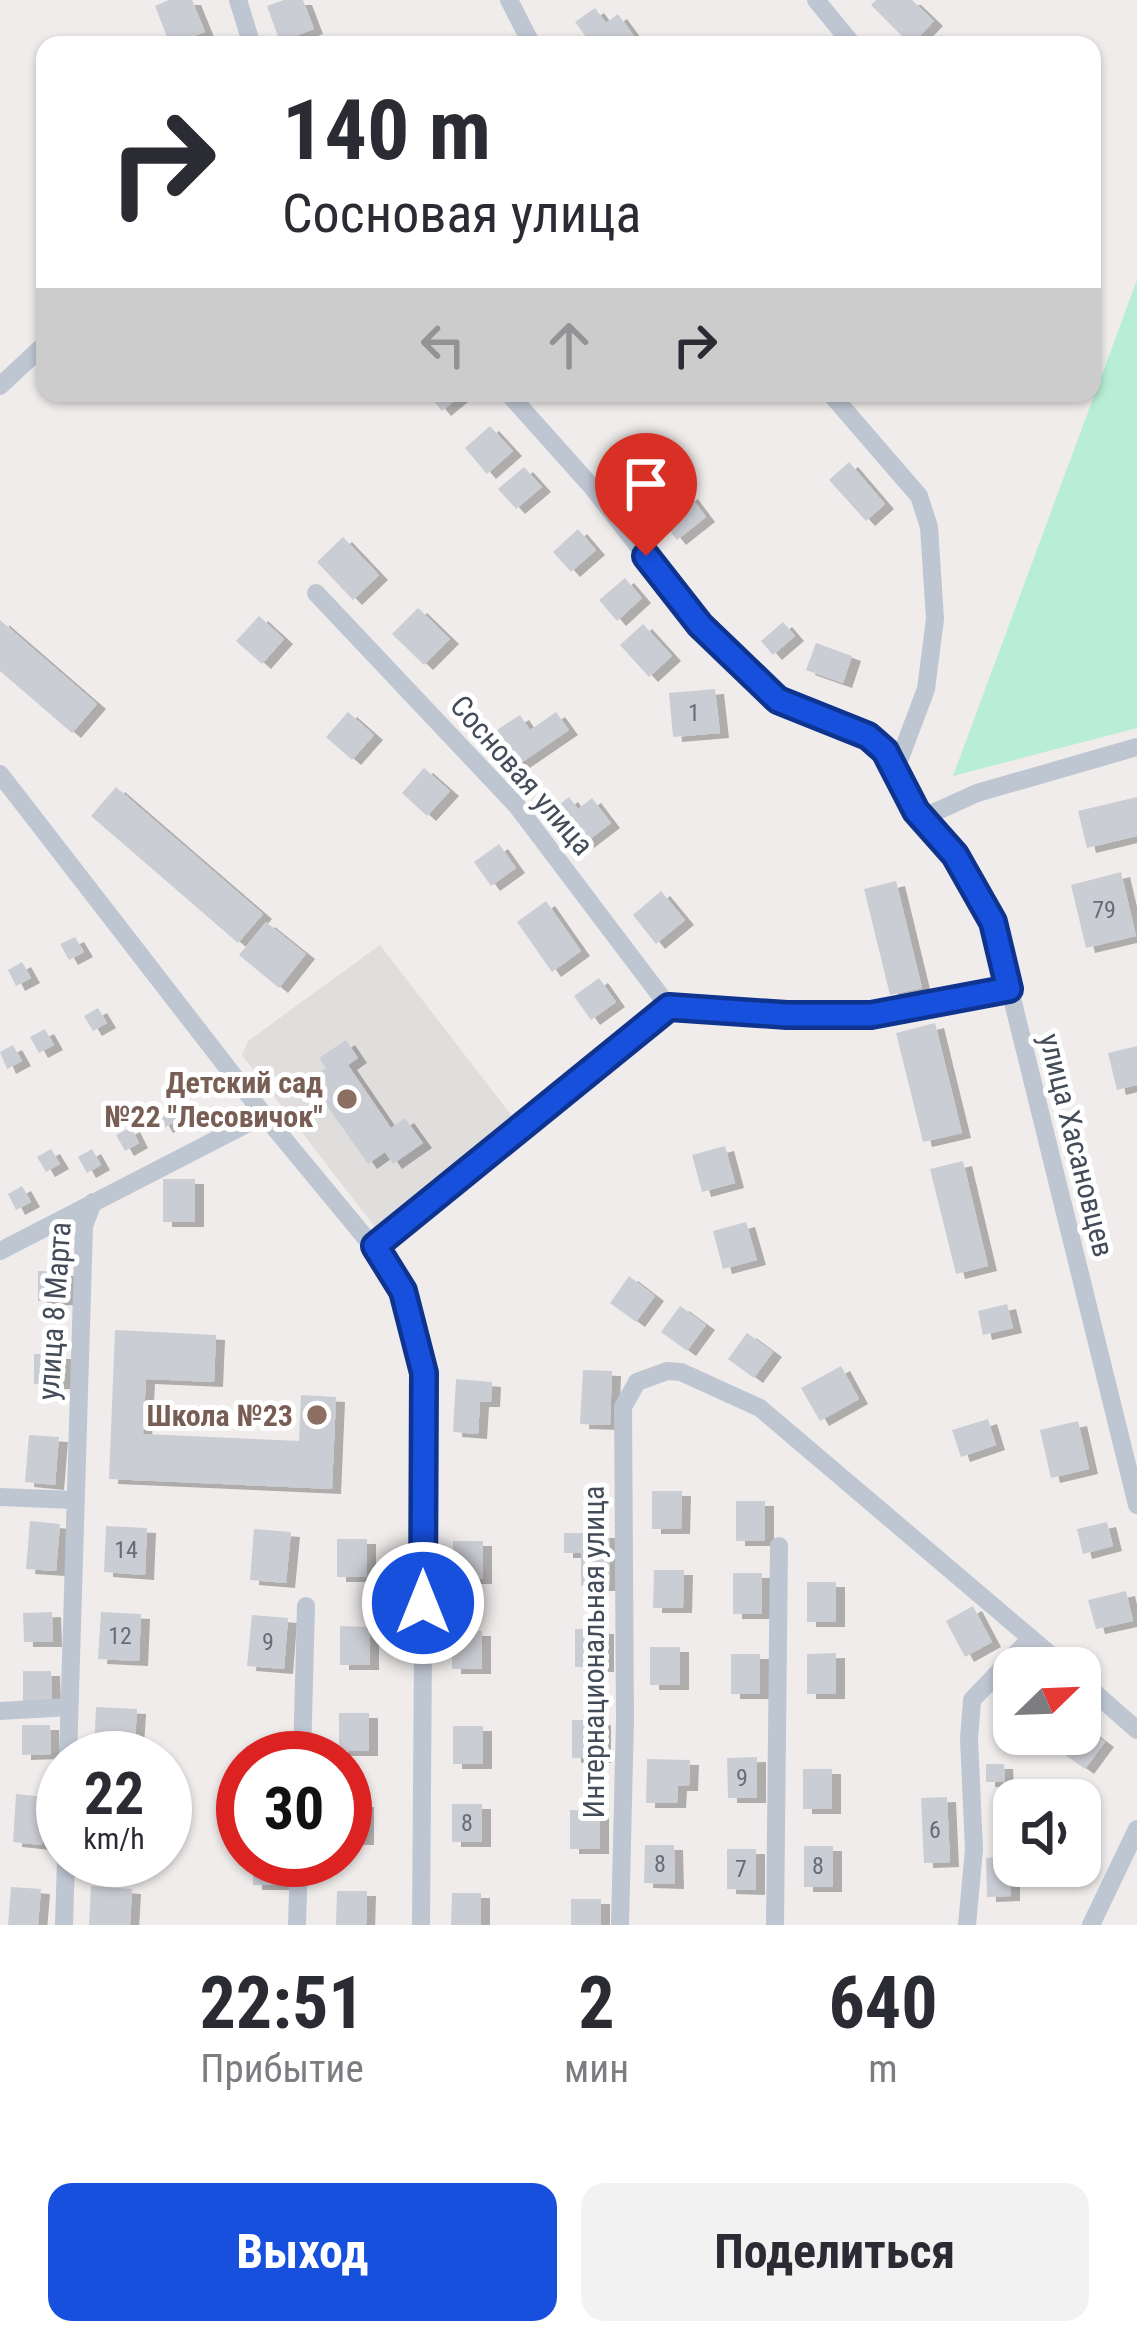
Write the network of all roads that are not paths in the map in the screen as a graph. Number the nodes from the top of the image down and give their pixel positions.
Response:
1 (238, 0) edge
2 (509, 0) edge
3 (816, 0) edge
4 (249, 36) edge
5 (527, 36) edge
6 (846, 36) edge
7 (36, 352) edge
8 (0, 386) edge
9 (516, 402) edge
10 (838, 402) edge
11 (316, 593) dead end
12 (1137, 747) edge
13 (896, 769) junction
14 (0, 774) edge
15 (6, 798) edge
16 (922, 818) junction
17 (1009, 989) junction
18 (669, 1007) junction
19 (263, 1115) junction
20 (93, 1202) junction
21 (375, 1246) junction
22 (0, 1251) edge
23 (0, 1498) edge
24 (74, 1500) junction
25 (1137, 1504) edge
26 (779, 1546) dead end
27 (306, 1606) dead end
28 (1031, 1638) junction
29 (1042, 1647) edge
30 (1101, 1698) edge
31 (69, 1707) junction
32 (0, 1711) edge
33 (1137, 1730) edge
34 (69, 1731) edge
35 (303, 1731) edge
36 (1137, 1829) edge
37 (65, 1887) edge
38 (298, 1887) edge
39 (64, 1925) edge
40 (297, 1925) edge
41 (421, 1925) edge
42 (620, 1925) edge
43 (775, 1925) edge
44 (967, 1925) edge
45 (1091, 1925) edge

1 - 4 street
2 - 5 street
3 - 6 street
7 - 8 street
9 - 13 street, улица Хасановцев
10 - 13 street
11 - 18 street, Сосновая улица
12 - 16 street
13 - 16 street, улица Хасановцев
14 - 15 street
15 - 19 street
16 - 17 street, улица Хасановцев
17 - 18 street
17 - 25 street, улица Хасановцев
18 - 21 street
19 - 20 street, улица 8 Марта
19 - 21 street
20 - 22 street
20 - 24 street, улица 8 Марта
21 - 41 street
23 - 24 street
24 - 31 street, улица 8 Марта
26 - 43 street
27 - 35 street
28 - 29 street
28 - 42 street, Интернациональная улица
28 - 44 street
30 - 33 street
31 - 32 street
31 - 34 street, улица 8 Марта
36 - 45 street
37 - 39 street
38 - 40 street

